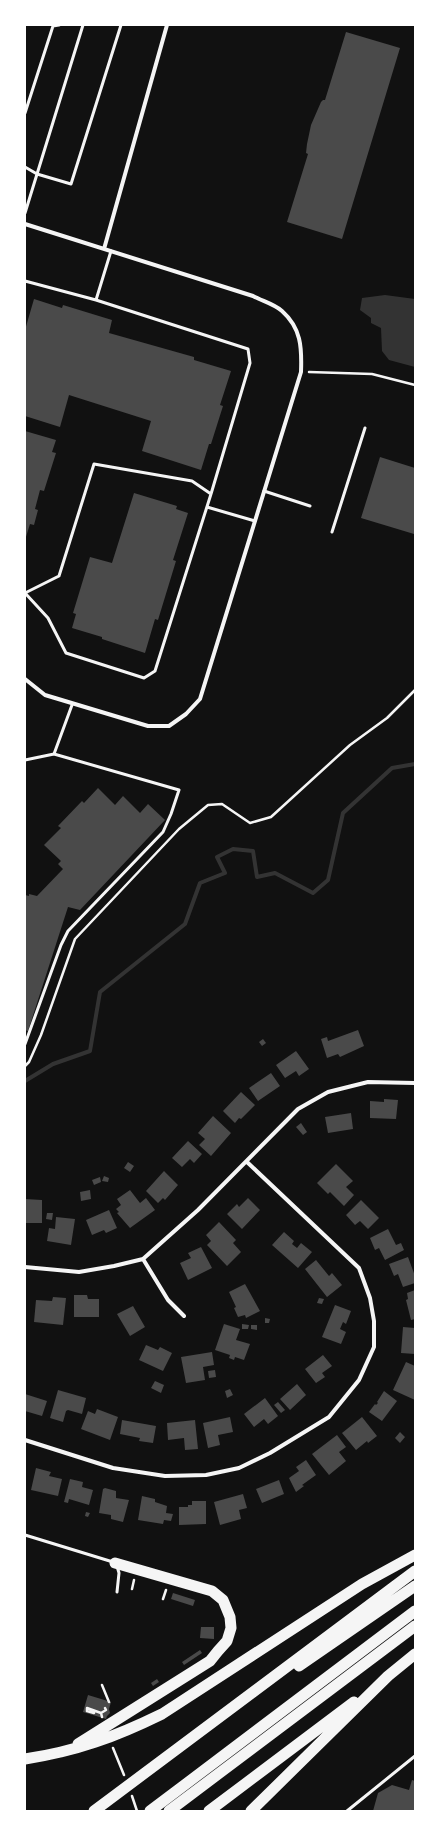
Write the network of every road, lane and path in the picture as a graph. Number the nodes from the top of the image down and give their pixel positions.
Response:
1 (58, 25) edge
2 (83, 25) edge
3 (121, 25) edge
4 (167, 25) edge
5 (25, 113) edge
6 (25, 167) edge
7 (37, 174) junction
8 (25, 213) edge
9 (25, 224) edge
10 (104, 249) junction
11 (111, 251) junction
12 (25, 281) edge
13 (96, 300) junction
14 (301, 372) junction
15 (415, 385) edge
16 (365, 428) dead end
17 (264, 491) junction
18 (211, 494) junction
19 (310, 506) dead end
20 (207, 507) junction
21 (255, 521) junction
22 (332, 532) dead end
23 (25, 593) edge
24 (25, 679) edge
25 (415, 690) edge
26 (72, 705) junction
27 (54, 754) junction
28 (25, 760) edge
29 (25, 1044) edge
30 (25, 1066) edge
31 (415, 1083) edge
32 (247, 1162) junction
33 (143, 1259) junction
34 (25, 1267) edge
35 (184, 1316) dead end
36 (25, 1440) edge
37 (25, 1535) edge
38 (415, 1555) edge
39 (115, 1563) junction
40 (415, 1571) edge
41 (135, 1580) dead end
42 (415, 1586) edge
43 (132, 1589) dead end
44 (117, 1592) dead end
45 (165, 1593) dead end
46 (163, 1599) dead end
47 (415, 1611) edge
48 (415, 1626) edge
49 (415, 1654) edge
50 (388, 1676) junction
51 (102, 1685) dead end
52 (109, 1702) dead end
53 (105, 1709) dead end
54 (95, 1712) dead end
55 (100, 1713) junction
56 (103, 1720) dead end
57 (111, 1741) dead end
58 (66, 1751) junction
59 (415, 1756) edge
60 (25, 1759) edge
61 (124, 1776) dead end
62 (129, 1790) dead end
63 (94, 1811) edge
64 (100, 1811) edge
65 (137, 1811) edge
66 (150, 1811) edge
67 (169, 1811) edge
68 (209, 1811) edge
69 (251, 1811) edge
70 (347, 1811) edge

1 - 5 lane
2 - 7 lane
3 - 7 lane
4 - 10 street
6 - 7 lane
7 - 8 lane
9 - 10 street
10 - 11 street
11 - 13 lane
11 - 14 street
12 - 13 lane
13 - 18 lane
14 - 15 path
14 - 17 street
16 - 22 lane
17 - 19 lane
17 - 21 street
18 - 20 lane
18 - 23 lane
20 - 21 lane
20 - 23 lane
21 - 26 street
24 - 26 street
25 - 30 path
26 - 27 lane
27 - 28 lane
27 - 29 lane
31 - 32 street
32 - 33 street
32 - 36 street
33 - 34 street
33 - 35 street
37 - 39 lane
38 - 58 highway
39 - 44 lane
39 - 58 highway
40 - 63 highway
41 - 43 path
42 - 64 highway
45 - 46 path
47 - 66 highway
48 - 67 highway
49 - 50 highway
50 - 68 highway
50 - 69 highway
51 - 52 path
53 - 55 path
54 - 55 path
55 - 56 path
57 - 61 path
58 - 60 highway
59 - 70 lane
62 - 65 path

